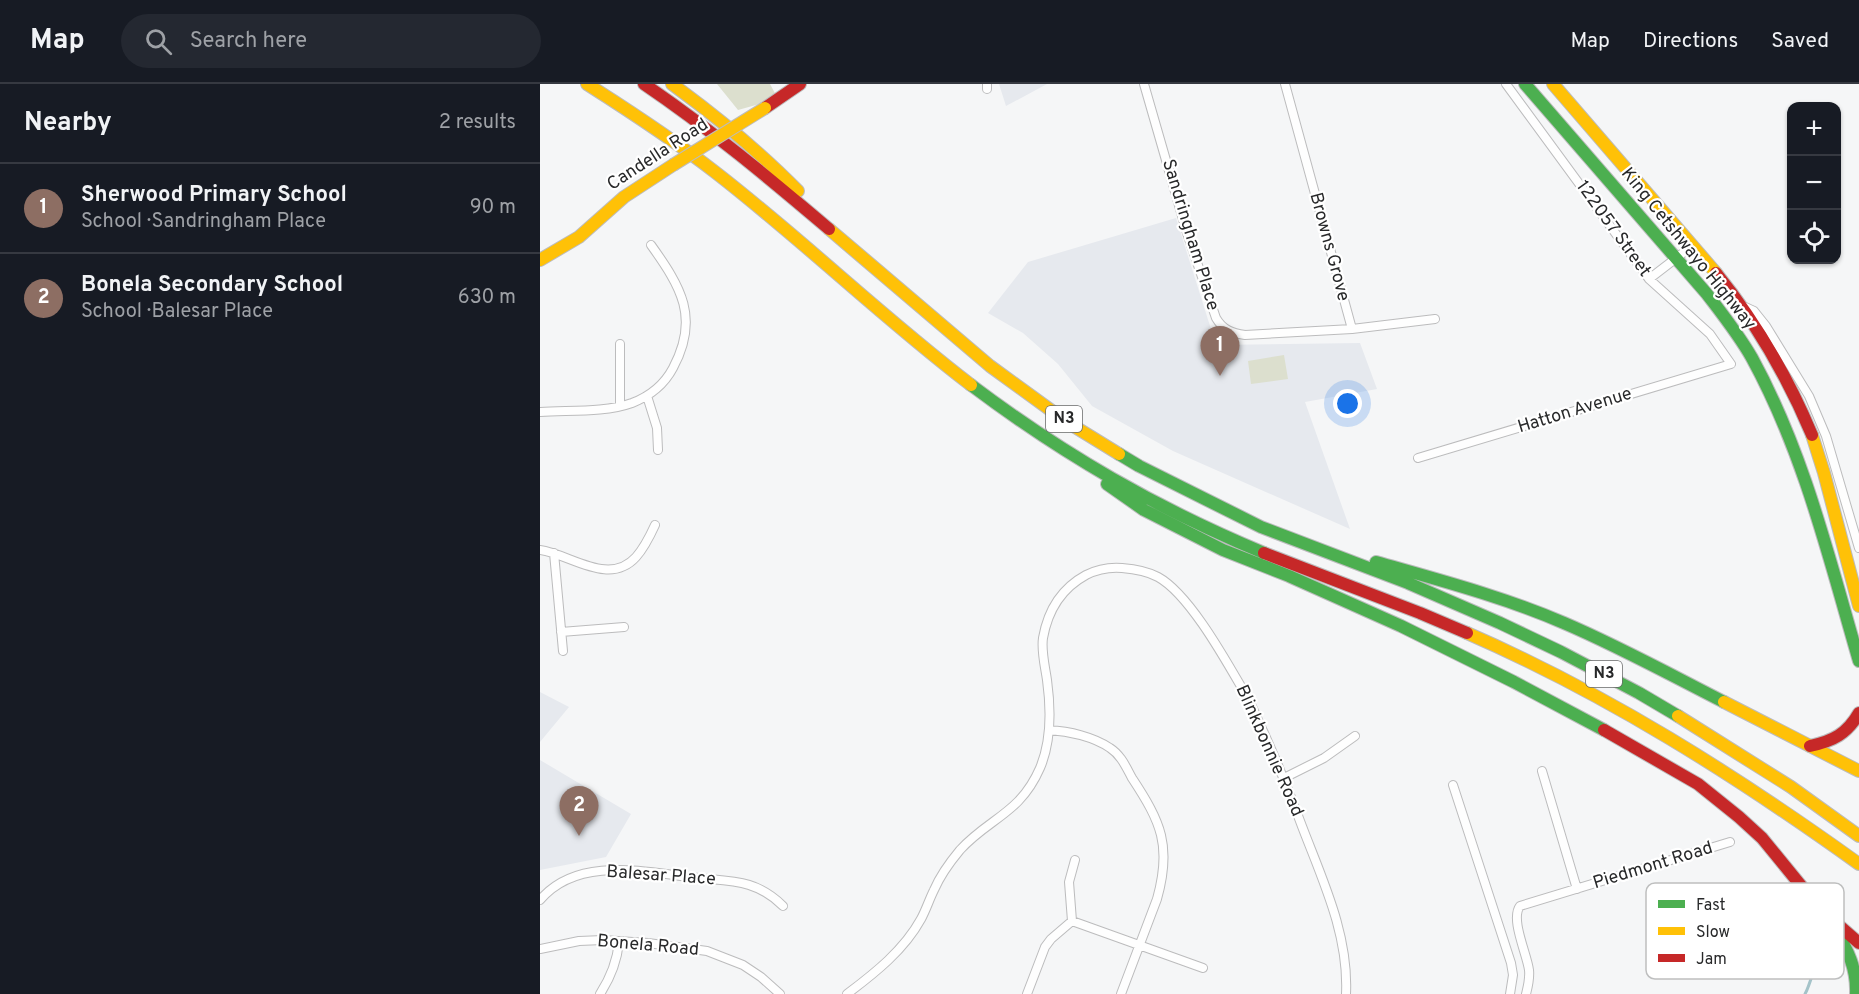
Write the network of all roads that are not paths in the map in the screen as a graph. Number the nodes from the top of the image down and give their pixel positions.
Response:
1 (587, 84) edge
2 (644, 84) edge
3 (672, 84) edge
4 (800, 84) edge
5 (1144, 84) edge
6 (1285, 84) edge
7 (1506, 84) edge
8 (1526, 84) edge
9 (1553, 84) edge
10 (847, 244) junction
11 (651, 245) dead end
12 (1692, 246) junction
13 (1676, 258) junction
14 (540, 260) edge
15 (1649, 279) junction
16 (1741, 305) junction
17 (1435, 319) dead end
18 (1352, 329) junction
19 (620, 344) dead end
20 (1731, 364) joint
21 (647, 396) junction
22 (620, 405) junction
23 (540, 412) edge
24 (658, 450) dead end
25 (1418, 458) dead end
26 (1079, 460) junction
27 (655, 525) dead end
28 (1311, 548) junction
29 (1859, 548) edge
30 (540, 550) edge
31 (554, 553) junction
32 (1859, 606) edge
33 (624, 627) dead end
34 (561, 632) junction
35 (563, 651) dead end
36 (1859, 661) edge
37 (1859, 713) edge
38 (1049, 730) junction
39 (1355, 736) dead end
40 (1810, 746) junction
41 (1542, 771) dead end
42 (1859, 771) edge
43 (1284, 778) junction
44 (1453, 785) dead end
45 (1859, 836) edge
46 (1730, 842) dead end
47 (1075, 860) dead end
48 (1859, 864) edge
49 (1799, 883) edge
50 (1577, 889) junction
51 (540, 900) edge
52 (783, 906) dead end
53 (1072, 921) junction
54 (1844, 930) edge
55 (619, 942) junction
56 (1859, 943) edge
57 (1139, 944) junction
58 (1844, 944) edge
59 (540, 949) edge
60 (1203, 968) dead end
61 (600, 994) edge
62 (780, 994) edge
63 (847, 994) edge
64 (1027, 994) edge
65 (1121, 994) edge
66 (1346, 994) edge
67 (1510, 994) edge
68 (1526, 994) edge
69 (1856, 994) edge

1 - 26 main road, N3
2 - 10 main road, N3
3 - 10 main road
4 - 14 main road, Candella Road, bridge
5 - 18 street, Sandringham Place
6 - 18 street, Browns Grove
7 - 15 street, 122057 Street
8 - 13 main road, King Cetshwayo Highway
9 - 12 main road, King Cetshwayo Highway
10 - 28 main road, N3
11 - 21 street
12 - 13 street
12 - 16 main road, King Cetshwayo Highway
13 - 15 street
13 - 36 main road, King Cetshwayo Highway
15 - 20 street, 122057 Street
16 - 29 street
16 - 32 main road, King Cetshwayo Highway
17 - 18 street
19 - 22 street
20 - 25 street, Hatton Avenue
21 - 22 street
21 - 24 street
22 - 23 street
26 - 48 main road, N3
26 - 49 main road
27 - 31 street
28 - 40 main road
28 - 45 main road, N3
30 - 31 street
31 - 34 street
33 - 34 street
34 - 35 street
37 - 40 main road
38 - 43 street, Blinkbonnie Road
38 - 57 street
38 - 63 street, Blinkbonnie Road
39 - 43 street
40 - 42 main road
41 - 50 street, Piedmont Road
43 - 66 street, Blinkbonnie Road
44 - 67 street
46 - 50 street, Piedmont Road
47 - 53 street
50 - 68 street, Piedmont Road
51 - 52 street, Balesar Place
53 - 57 street
53 - 64 street
54 - 56 main road
55 - 59 street, Bonela Road
55 - 61 street
55 - 62 street, Bonela Road
57 - 60 street
57 - 65 street
58 - 69 main road

